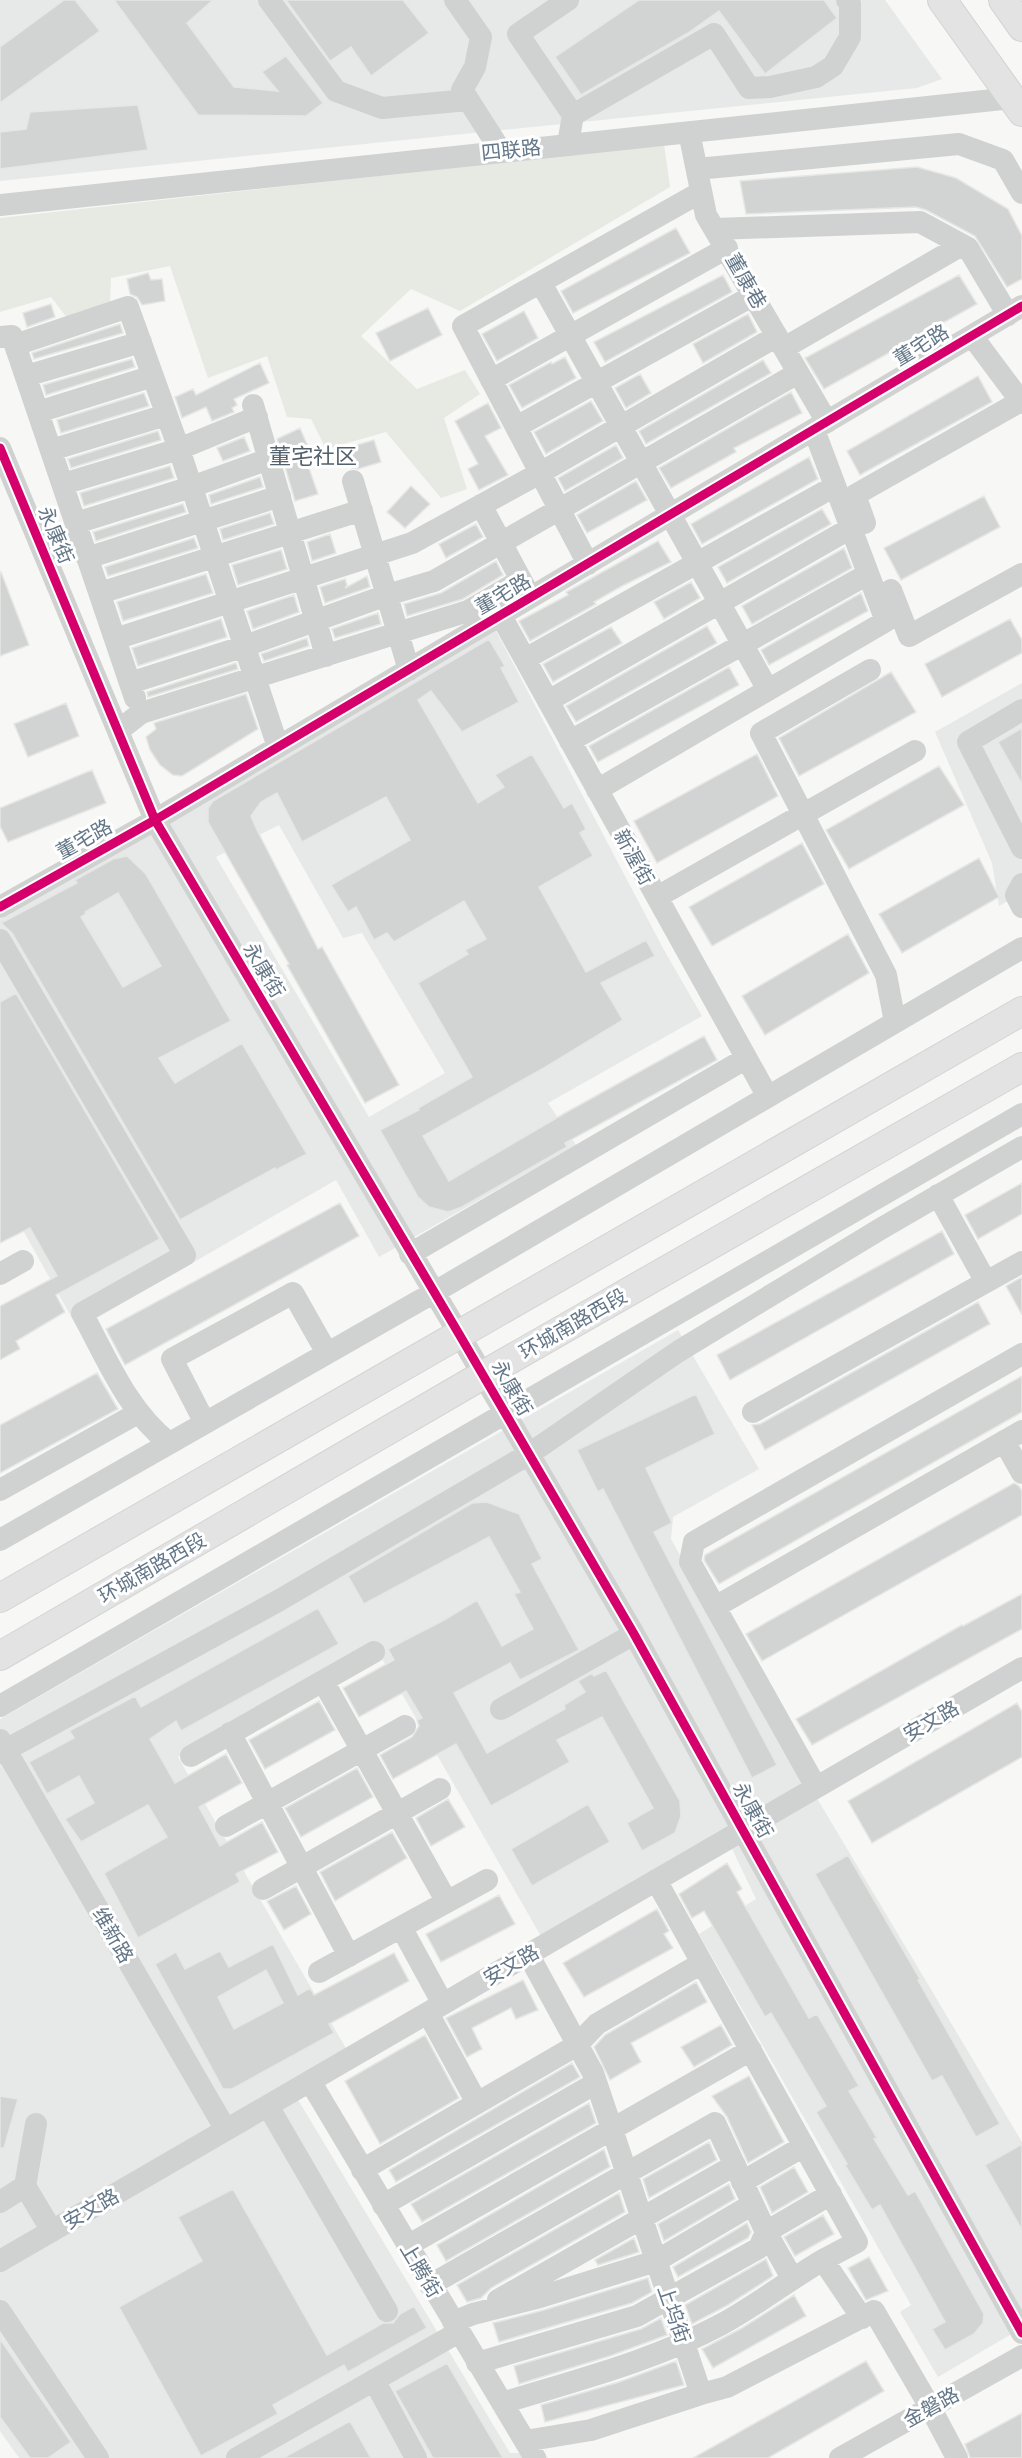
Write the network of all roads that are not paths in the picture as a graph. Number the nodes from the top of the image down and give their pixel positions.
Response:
1 (269, 0) edge
2 (455, 0) edge
3 (568, 0) edge
4 (848, 0) edge
5 (942, 0) edge
6 (1003, 0) edge
7 (1022, 27) edge
8 (468, 100) junction
9 (1019, 102) edge
10 (573, 115) junction
11 (689, 132) junction
12 (568, 144) junction
13 (501, 151) junction
14 (697, 169) junction
15 (701, 192) junction
16 (1022, 193) edge
17 (0, 205) edge
18 (721, 239) junction
19 (962, 245) junction
20 (541, 283) junction
21 (754, 295) junction
22 (1015, 310) edge
23 (571, 336) junction
24 (972, 336) junction
25 (7, 341) edge
26 (141, 342) junction
27 (781, 342) junction
28 (798, 373) junction
29 (26, 376) junction
30 (153, 376) junction
31 (491, 380) junction
32 (597, 382) junction
33 (1021, 402) edge
34 (38, 412) junction
35 (166, 415) junction
36 (621, 426) junction
37 (820, 426) junction
38 (516, 427) junction
39 (0, 448) edge
40 (179, 449) junction
41 (51, 450) junction
42 (269, 459) junction
43 (642, 462) junction
44 (540, 473) junction
45 (353, 481) dead end
46 (63, 484) junction
47 (835, 486) junction
48 (191, 487) junction
49 (280, 496) junction
50 (481, 505) junction
51 (362, 510) junction
52 (560, 510) junction
53 (671, 514) junction
54 (203, 521) junction
55 (76, 523) junction
56 (851, 528) junction
57 (290, 532) junction
58 (501, 543) junction
59 (376, 554) junction
60 (214, 556) junction
61 (87, 558) junction
62 (698, 563) junction
63 (588, 564) junction
64 (868, 574) junction
65 (1022, 574) edge
66 (303, 578) junction
67 (526, 589) junction
68 (100, 593) junction
69 (387, 595) junction
70 (230, 601) junction
71 (720, 603) junction
72 (501, 616) junction
73 (316, 621) junction
74 (398, 633) junction
75 (115, 639) junction
76 (743, 644) junction
77 (245, 646) junction
78 (326, 656) junction
79 (525, 659) junction
80 (409, 670) junction
81 (870, 670) dead end
82 (256, 678) junction
83 (130, 683) junction
84 (768, 690) junction
85 (548, 701) junction
86 (1022, 710) edge
87 (141, 713) junction
88 (118, 731) junction
89 (570, 741) junction
90 (278, 747) junction
91 (915, 751) dead end
92 (597, 790) junction
93 (803, 814) junction
94 (155, 820) junction
95 (1022, 848) edge
96 (1022, 884) edge
97 (657, 897) junction
98 (1022, 907) edge
99 (0, 908) edge
100 (0, 940) edge
101 (1022, 948) edge
102 (1022, 1011) edge
103 (895, 1022) junction
104 (745, 1059) junction
105 (1022, 1067) edge
106 (768, 1097) junction
107 (1022, 1114) edge
108 (1022, 1147) edge
109 (938, 1195) junction
110 (410, 1254) junction
111 (23, 1261) dead end
112 (1022, 1262) edge
113 (0, 1274) edge
114 (986, 1282) junction
115 (433, 1293) junction
116 (459, 1334) junction
117 (327, 1353) junction
118 (1022, 1354) edge
119 (483, 1375) junction
120 (505, 1412) junction
121 (753, 1412) dead end
122 (138, 1413) junction
123 (205, 1423) junction
124 (1013, 1436) edge
125 (169, 1443) junction
126 (529, 1454) junction
127 (1022, 1473) edge
128 (0, 1490) edge
129 (0, 1540) edge
130 (0, 1598) edge
131 (715, 1607) junction
132 (634, 1634) junction
133 (374, 1652) dead end
134 (0, 1656) edge
135 (1022, 1668) edge
136 (324, 1681) junction
137 (0, 1706) edge
138 (501, 1709) dead end
139 (405, 1726) dead end
140 (230, 1733) junction
141 (2, 1747) edge
142 (362, 1750) junction
143 (190, 1756) dead end
144 (816, 1787) junction
145 (440, 1789) dead end
146 (268, 1803) junction
147 (397, 1813) junction
148 (226, 1826) dead end
149 (743, 1830) junction
150 (302, 1867) junction
151 (487, 1880) dead end
152 (656, 1880) junction
153 (263, 1889) dead end
154 (447, 1902) junction
155 (401, 1927) junction
156 (528, 1954) junction
157 (349, 1956) junction
158 (702, 1963) junction
159 (319, 1972) dead end
160 (435, 2008) junction
161 (577, 2044) junction
162 (751, 2050) junction
163 (310, 2081) junction
164 (596, 2083) junction
165 (477, 2103) junction
166 (268, 2106) junction
167 (36, 2124) dead end
168 (611, 2128) junction
169 (226, 2130) junction
170 (804, 2146) junction
171 (362, 2170) junction
172 (738, 2173) junction
173 (627, 2174) junction
174 (25, 2186) junction
175 (831, 2194) junction
176 (0, 2202) edge
177 (753, 2204) junction
178 (383, 2205) junction
179 (642, 2218) junction
180 (52, 2231) junction
181 (766, 2232) junction
182 (407, 2246) junction
183 (823, 2260) junction
184 (656, 2261) junction
185 (0, 2262) edge
186 (792, 2278) junction
187 (430, 2285) junction
188 (669, 2298) junction
189 (0, 2311) edge
190 (387, 2311) dead end
191 (862, 2318) junction
192 (461, 2323) junction
193 (1022, 2333) edge
194 (684, 2342) junction
195 (1022, 2356) edge
196 (477, 2363) junction
197 (374, 2380) junction
198 (701, 2394) junction
199 (502, 2403) junction
200 (930, 2407) junction
201 (530, 2450) edge
202 (98, 2458) edge
203 (237, 2458) edge
204 (416, 2458) edge
205 (840, 2458) edge
206 (957, 2458) edge

1 - 8 street
2 - 8 street
3 - 10 street
4 - 10 street
5 - 9 main road
6 - 7 main road
8 - 13 street
9 - 11 street, 四联路
10 - 12 street
11 - 12 street, 四联路
11 - 14 street, 董康巷
12 - 13 street, 四联路
13 - 17 street, 四联路
14 - 15 street, 董康巷
14 - 16 street
15 - 18 street, 董康巷
15 - 20 street
18 - 19 street
18 - 21 street, 董康巷
18 - 23 street
19 - 22 street
19 - 27 street
20 - 23 street
20 - 31 street
21 - 27 street, 董康巷
21 - 32 street
22 - 24 street, 董宅路
23 - 31 street
23 - 32 street
24 - 33 street
24 - 37 street, 董宅路
25 - 26 street
25 - 29 street
26 - 29 street
26 - 30 street
27 - 28 street, 董康巷
27 - 36 street
28 - 37 street, 董康巷
28 - 43 street
29 - 34 street
30 - 34 street
30 - 35 street
31 - 38 street
32 - 36 street
32 - 38 street
33 - 65 street
34 - 41 street
35 - 40 street
35 - 41 street
36 - 43 street
36 - 44 street
37 - 47 street, 董康巷
37 - 53 street, 董宅路
38 - 44 street
39 - 88 street, 永康街
40 - 42 street
40 - 46 street
40 - 48 street
41 - 46 street
42 - 48 street
42 - 49 street
43 - 52 street
43 - 53 street
44 - 50 street
44 - 52 street
45 - 51 street
46 - 55 street
47 - 56 street, 董康巷
47 - 62 street
48 - 54 street
48 - 55 street
49 - 54 street
49 - 57 street
50 - 58 street
50 - 59 street
51 - 57 street
51 - 59 street
52 - 58 street
52 - 63 street
53 - 62 street
53 - 63 street, 董宅路
54 - 60 street
54 - 61 street
55 - 61 street
56 - 64 street, 董康巷
56 - 71 street
57 - 60 street
57 - 66 street
58 - 67 street
58 - 69 street
59 - 66 street
59 - 69 street
60 - 68 street
60 - 70 street
61 - 68 street
62 - 71 street
62 - 79 street
63 - 67 street, 董宅路
64 - 76 street
64 - 84 street, 董康巷
66 - 70 street
66 - 73 street
67 - 72 street, 董宅路
67 - 74 street
68 - 75 street
69 - 73 street
69 - 74 street
70 - 75 street
70 - 77 street
71 - 76 street
71 - 85 street
72 - 79 street, 新渥街
72 - 80 street, 董宅路
73 - 77 street
73 - 78 street
74 - 78 street
74 - 80 street
75 - 83 street
76 - 84 street
76 - 89 street
77 - 82 street
77 - 83 street
78 - 82 street
79 - 85 street, 新渥街
80 - 90 street, 董宅路
81 - 93 street
82 - 87 street
82 - 90 street
83 - 87 street
84 - 92 street
85 - 89 street, 新渥街
86 - 95 street
87 - 88 street
88 - 94 street, 永康街
89 - 92 street, 新渥街
90 - 94 street, 董宅路
91 - 93 street
92 - 97 street, 新渥街
93 - 97 street
93 - 103 street
94 - 99 street, 董宅路
94 - 110 street, 永康街
96 - 98 street
97 - 104 street, 新渥街
100 - 122 street
101 - 103 street
102 - 116 main road
103 - 106 street
104 - 106 street, 新渥街
104 - 110 street
105 - 119 main road, 环城南路西段
106 - 115 street
107 - 120 street
108 - 109 street
109 - 114 street
109 - 126 street
110 - 115 street, 永康街
111 - 113 street
112 - 114 street
114 - 121 street
115 - 116 street, 永康街
115 - 117 street
116 - 119 street, 永康街
116 - 130 main road
117 - 123 street
117 - 123 street
118 - 131 street
119 - 120 street, 永康街
119 - 134 main road, 环城南路西段
120 - 126 street, 永康街
120 - 137 street
122 - 125 street
122 - 128 street
123 - 125 street
124 - 127 street
124 - 131 street
125 - 129 street
126 - 132 street, 永康街
126 - 141 street
131 - 144 street
132 - 138 street
132 - 149 street, 永康街
133 - 136 street
135 - 144 street, 安文路
136 - 140 street
136 - 142 street
139 - 142 street
140 - 143 street
140 - 146 street
141 - 169 street, 维新路
142 - 146 street
142 - 147 street
144 - 149 street, 安文路
145 - 147 street
146 - 148 street
146 - 150 street
147 - 150 street
147 - 154 street
149 - 152 street, 安文路
149 - 193 street, 永康街
150 - 153 street
150 - 157 street
151 - 154 street
152 - 156 street, 安文路
152 - 158 street
154 - 155 street
155 - 157 street
155 - 160 street
156 - 160 street, 安文路
156 - 161 street, 上坞街
157 - 159 street
158 - 161 street
158 - 162 street
160 - 163 street, 安文路
160 - 165 street
161 - 164 street, 上坞街
161 - 165 street
162 - 168 street
162 - 170 street
163 - 166 street, 安文路
163 - 171 street, 上腾街
164 - 168 street, 上坞街
164 - 178 street
165 - 171 street
166 - 169 street, 安文路
166 - 190 street
167 - 174 street
168 - 173 street, 上坞街
168 - 182 street
169 - 180 street, 安文路
170 - 172 street
170 - 175 street
171 - 178 street, 上腾街
172 - 173 street
172 - 177 street
172 - 179 street
173 - 179 street, 上坞街
173 - 187 street
174 - 176 street
174 - 180 street
175 - 181 street
175 - 183 street
177 - 181 street
177 - 184 street
178 - 182 street, 上腾街
179 - 184 street, 上坞街
179 - 192 street
180 - 185 street, 安文路
181 - 186 street
181 - 188 street
182 - 187 street, 上腾街
183 - 186 street
183 - 191 street
184 - 188 street, 上坞街
184 - 192 street
186 - 194 street
187 - 192 street, 上腾街
188 - 194 street, 上坞街
188 - 196 street
189 - 202 street
191 - 198 street
191 - 200 street
192 - 196 street, 上腾街
192 - 197 street
194 - 198 street, 上坞街
194 - 199 street
195 - 200 street, 金磐路
196 - 199 street, 上腾街
197 - 203 street
197 - 204 street
198 - 201 street
199 - 201 street, 上腾街
200 - 205 street, 金磐路
200 - 206 street

